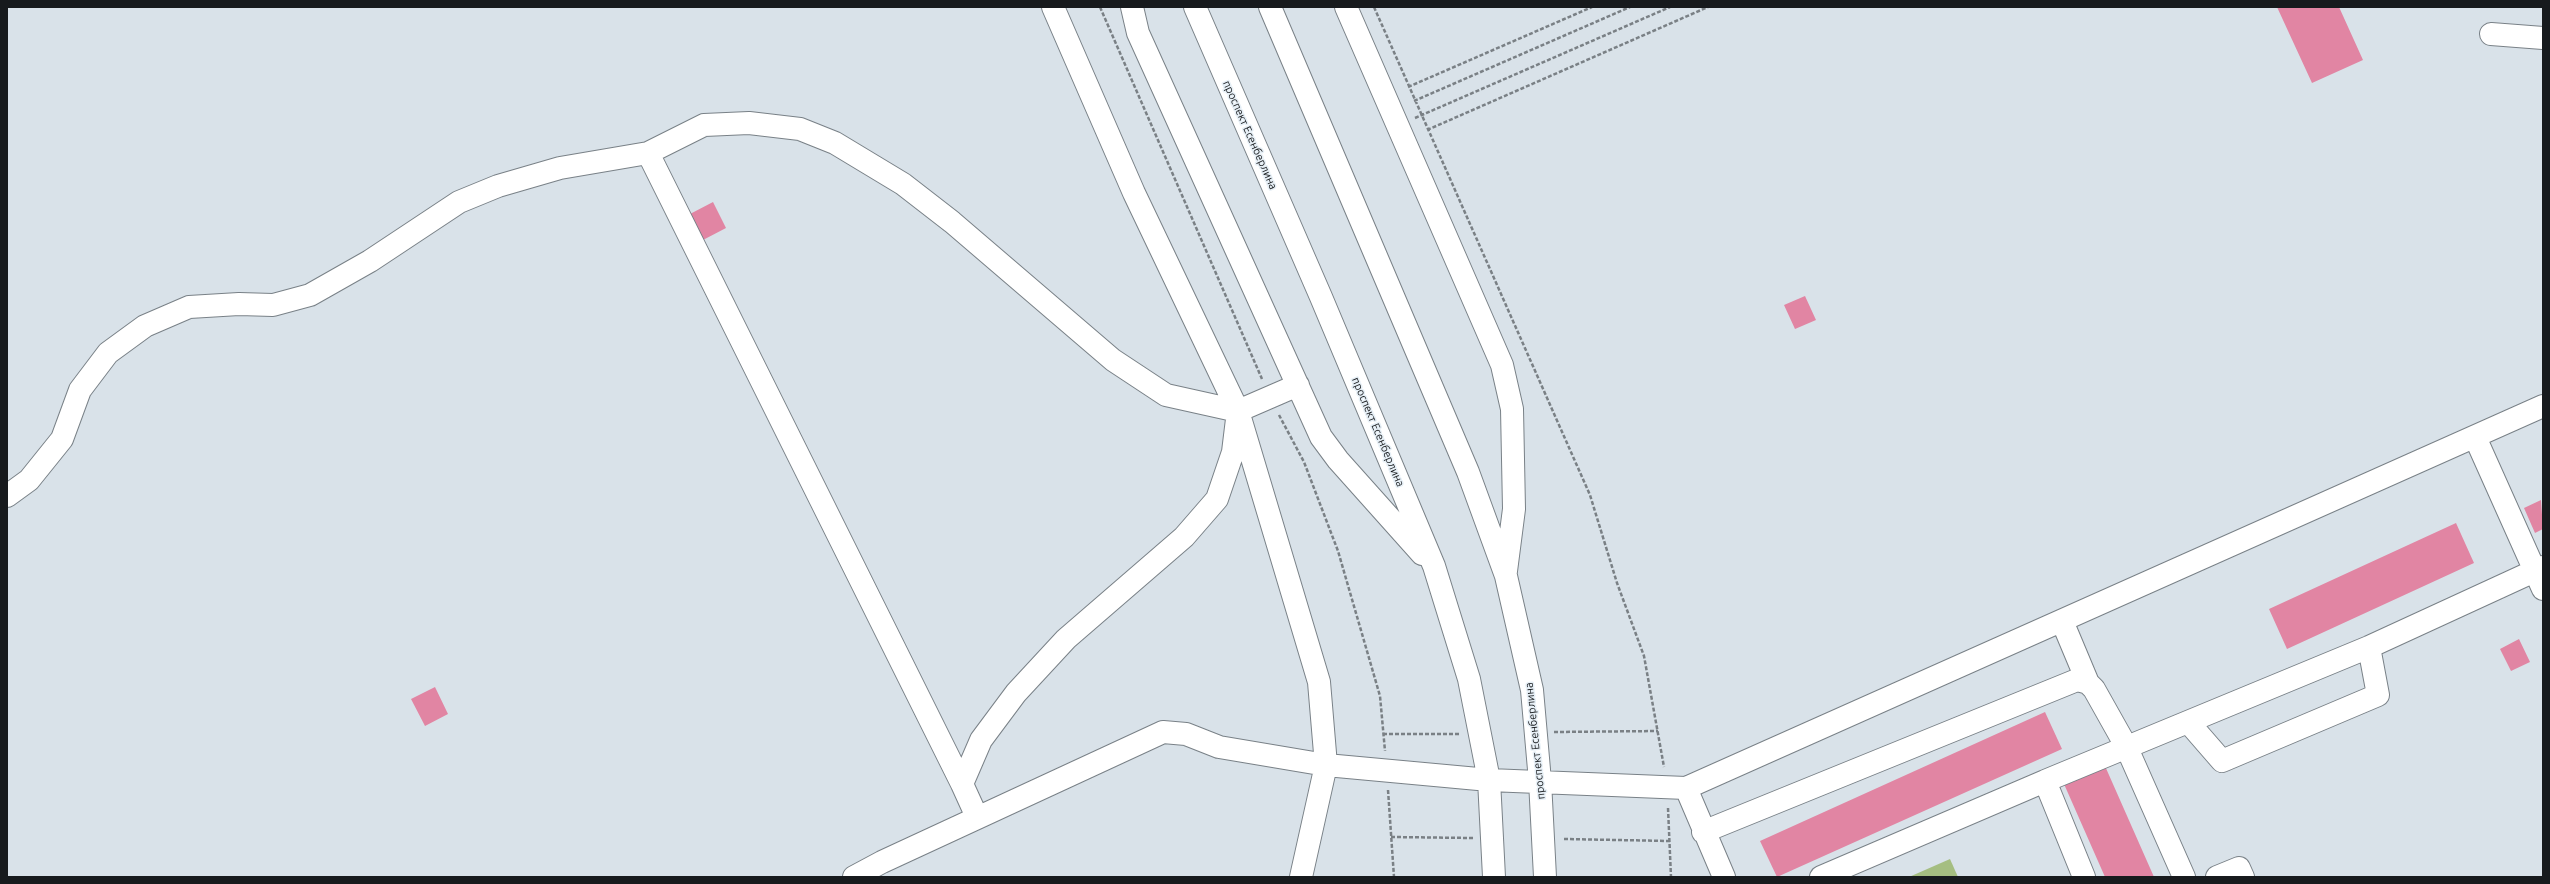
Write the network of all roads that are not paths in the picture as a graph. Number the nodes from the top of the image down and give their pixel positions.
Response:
1 (1053, 7) edge
2 (1132, 7) edge
3 (1194, 7) edge
4 (1270, 7) edge
5 (1346, 7) edge
6 (2492, 34) dead end
7 (2543, 38) edge
8 (648, 153) junction
9 (1298, 384) junction
10 (2543, 406) edge
11 (1238, 411) junction
12 (2476, 437) junction
13 (7, 496) edge
14 (1434, 566) junction
15 (2540, 575) edge
16 (1506, 576) junction
17 (2062, 621) junction
18 (2369, 647) junction
19 (2088, 683) junction
20 (2189, 723) junction
21 (2126, 746) junction
22 (1326, 765) junction
23 (1489, 780) junction
24 (1540, 781) junction
25 (2045, 781) junction
26 (962, 784) junction
27 (1677, 788) junction
28 (976, 817) junction
29 (1703, 832) junction
30 (885, 869) edge
31 (854, 877) edge
32 (1302, 877) edge
33 (1494, 877) edge
34 (1545, 877) edge
35 (1724, 877) edge
36 (1821, 877) edge
37 (2083, 877) edge
38 (2184, 877) edge
39 (2216, 877) edge
40 (2243, 877) edge

1 - 11 street
2 - 9 street
3 - 14 street, проспект Есенберлина
4 - 16 street, проспект Есенберлина
5 - 16 street
6 - 7 street
8 - 11 street
8 - 13 street
8 - 26 street
9 - 11 street
9 - 14 street
10 - 12 street
11 - 22 street
11 - 26 street
12 - 15 street
12 - 17 street
14 - 23 street, проспект Есенберлина
15 - 18 street
16 - 24 street, проспект Есенберлина
17 - 19 street
17 - 27 street
18 - 20 street
18 - 20 street
19 - 21 street
19 - 29 street
20 - 21 street
21 - 25 street
21 - 38 street
22 - 23 street
22 - 28 street
22 - 32 street
23 - 24 street
23 - 33 street, проспект Есенберлина
24 - 27 street
24 - 34 street, проспект Есенберлина
25 - 36 street
25 - 37 street
26 - 28 street
27 - 29 street
28 - 30 street
29 - 35 street
30 - 31 street
39 - 40 street

